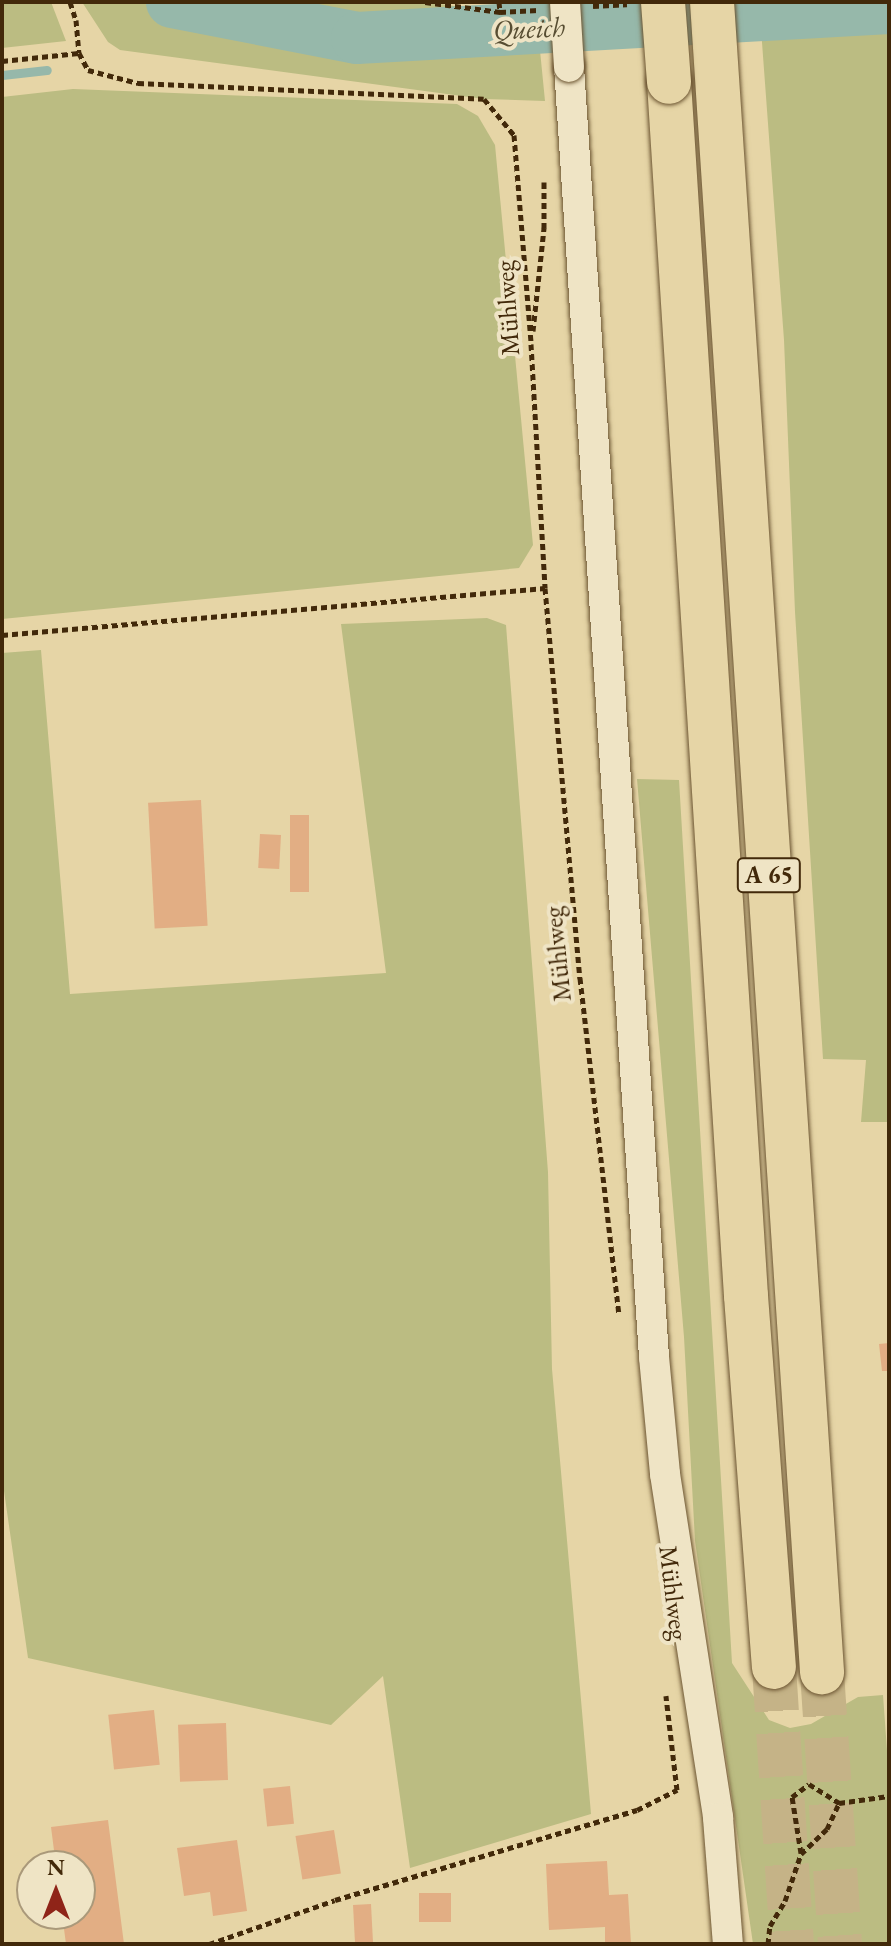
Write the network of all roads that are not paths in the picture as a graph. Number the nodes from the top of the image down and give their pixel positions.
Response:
1 (565, 2) edge
2 (663, 2) edge
3 (712, 2) edge
4 (774, 1667) tunnel mouth
5 (822, 1672) tunnel mouth
6 (728, 1944) edge

1 - 6 street, bridge
2 - 4 highway, A 65, bridge
3 - 5 highway, A 65

